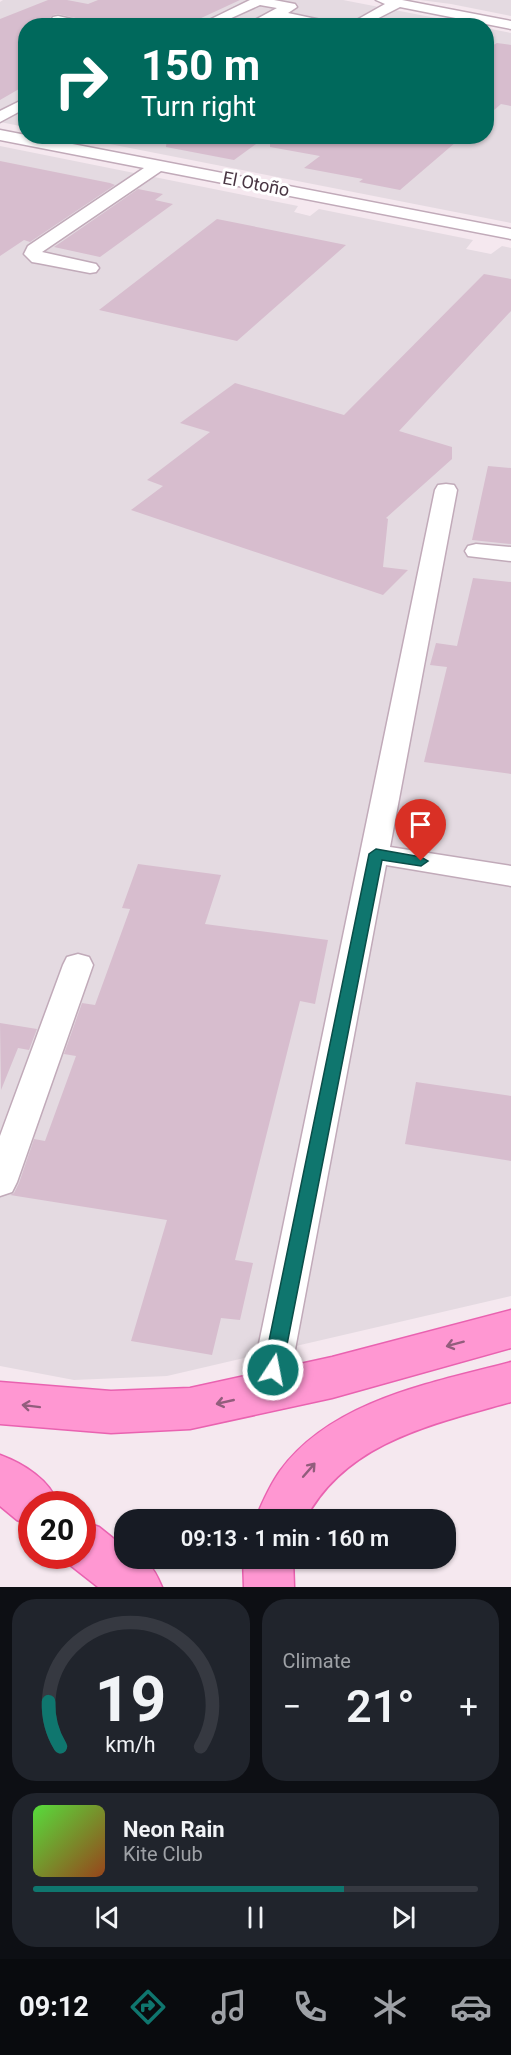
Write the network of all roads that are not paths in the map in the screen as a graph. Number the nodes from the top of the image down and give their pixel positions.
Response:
1 (382, 0) edge
2 (463, 2) dead end
3 (398, 3) junction
4 (451, 13) junction
5 (220, 18) edge
6 (278, 18) edge
7 (368, 18) edge
8 (474, 18) edge
9 (494, 22) edge
10 (511, 26) edge
11 (18, 106) edge
12 (3, 113) edge
13 (0, 135) edge
14 (18, 138) edge
15 (48, 144) edge
16 (159, 165) junction
17 (511, 234) edge
18 (90, 268) dead end
19 (446, 490) dead end
20 (476, 551) dead end
21 (511, 554) edge
22 (376, 854) junction
23 (511, 876) edge
24 (78, 965) dead end
25 (0, 1182) edge
26 (511, 1329) edge
27 (511, 1382) edge
28 (268, 1392) junction
29 (0, 1403) edge
30 (0, 1477) edge
31 (18, 1491) edge
32 (284, 1509) edge
33 (96, 1555) edge
34 (268, 1569) edge
35 (136, 1587) edge
36 (269, 1587) edge

1 - 3 street
2 - 4 street
3 - 4 street
3 - 7 street
4 - 8 street
5 - 6 street
9 - 10 street
11 - 12 street
13 - 14 street, El Otoño
15 - 16 street, El Otoño
16 - 17 street, El Otoño
16 - 18 street
19 - 22 street
20 - 21 street
22 - 23 street
22 - 28 street
24 - 25 street
26 -> 28 main road
32 -> 27 main road
28 -> 29 main road
30 - 31 main road
33 - 35 main road
34 - 36 main road

